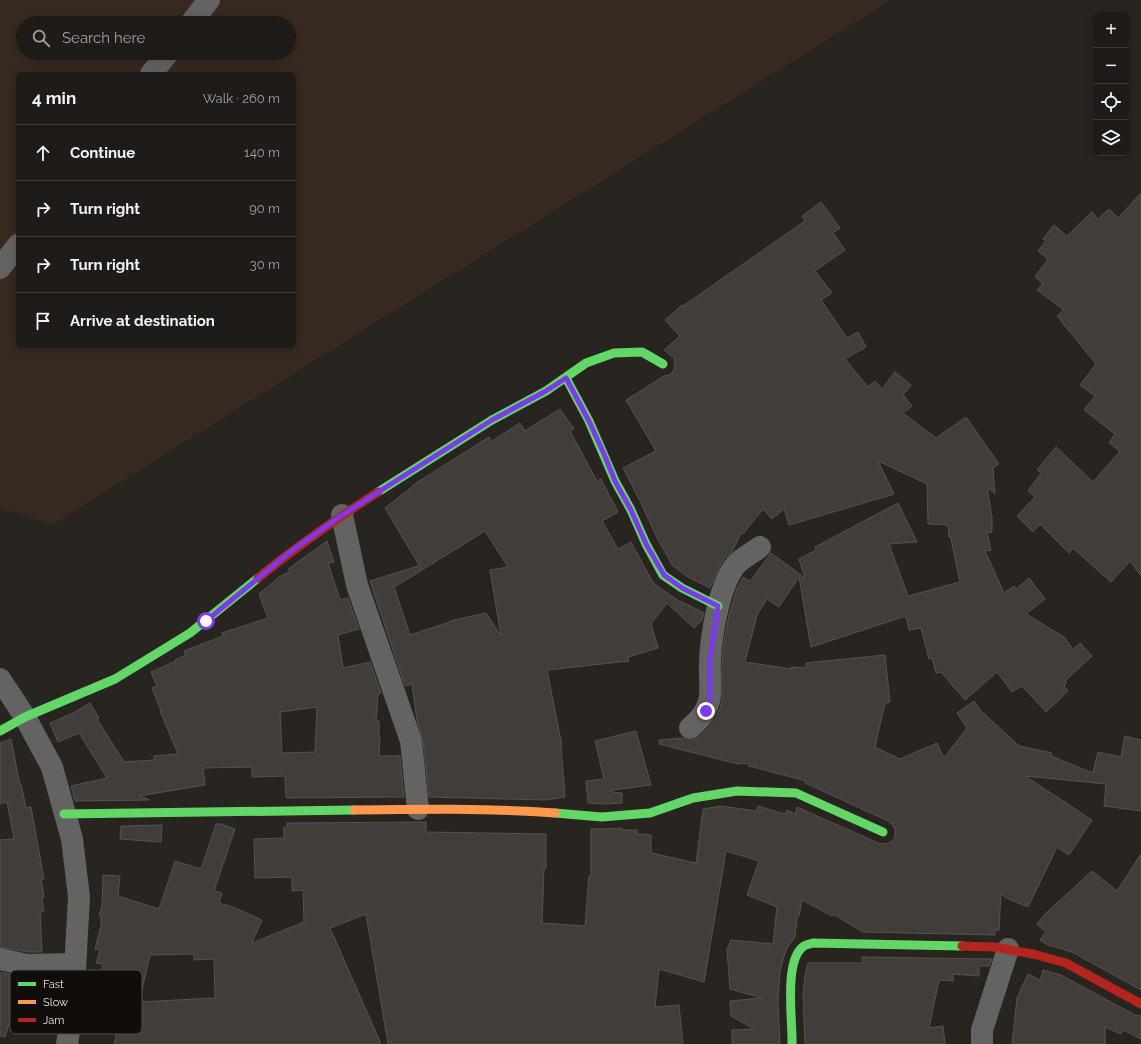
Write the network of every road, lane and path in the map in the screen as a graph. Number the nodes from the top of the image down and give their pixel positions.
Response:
1 (209, 0) edge
2 (196, 16) edge
3 (162, 60) edge
4 (153, 72) edge
5 (16, 247) edge
6 (0, 268) edge
7 (663, 364) dead end
8 (566, 378) junction
9 (342, 515) junction
10 (760, 547) dead end
11 (718, 606) junction
12 (0, 679) edge
13 (25, 717) junction
14 (690, 728) dead end
15 (0, 731) edge
16 (418, 809) junction
17 (64, 814) junction
18 (884, 832) dead end
19 (1008, 949) junction
20 (0, 959) edge
21 (75, 964) junction
22 (75, 970) edge
23 (1141, 1004) edge
24 (69, 1034) edge
25 (67, 1044) edge
26 (792, 1044) edge
27 (982, 1044) edge

1 - 2 street
3 - 4 street
5 - 6 street
7 - 8 street
8 - 9 street
8 - 11 street
9 - 13 street
9 - 16 street
10 - 11 street
11 - 14 street
12 - 13 street
13 - 15 street
13 - 17 street
16 - 17 street
16 - 18 street
17 - 21 street
19 - 23 street
19 - 26 street
19 - 27 street
20 - 21 street
21 - 22 street
24 - 25 street

